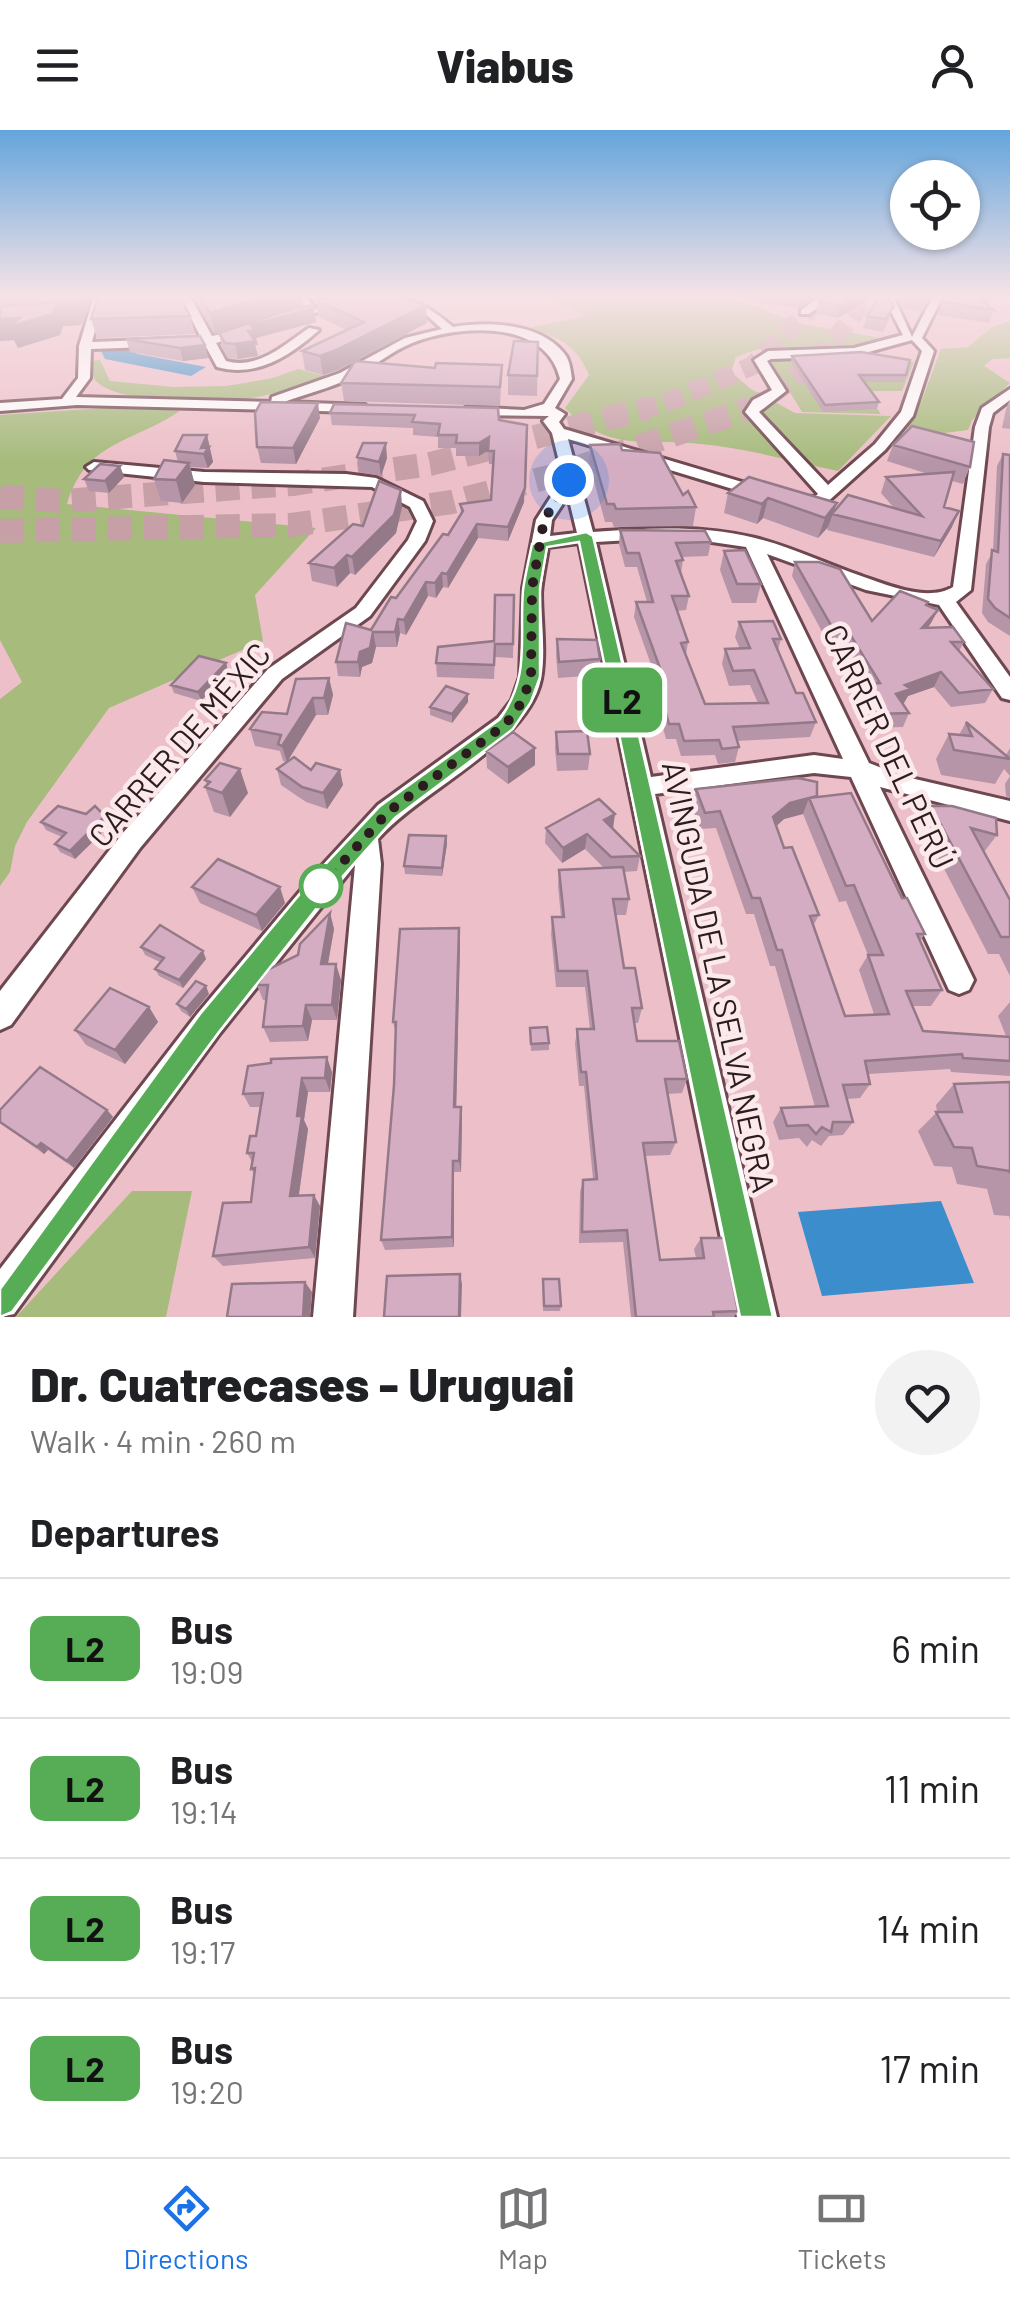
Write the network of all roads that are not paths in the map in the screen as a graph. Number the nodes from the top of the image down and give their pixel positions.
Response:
1 (85, 351) edge
2 (214, 351) edge
3 (281, 351) edge
4 (388, 351) edge
5 (554, 351) edge
6 (856, 351) edge
7 (928, 351) edge
8 (84, 393) junction
9 (1010, 393) edge
10 (264, 405) junction
11 (0, 407) edge
12 (380, 408) edge
13 (458, 410) edge
14 (552, 421) junction
15 (94, 467) edge
16 (569, 480) junction
17 (823, 490) junction
18 (586, 536) junction
19 (752, 543) junction
20 (540, 544) junction
21 (945, 600) junction
22 (1010, 693) edge
23 (860, 769) junction
24 (641, 786) junction
25 (1010, 812) edge
26 (365, 836) junction
27 (959, 980) dead end
28 (0, 1016) edge
29 (0, 1300) edge
30 (333, 1317) edge
31 (756, 1317) edge

1 - 8 street
2 - 3 street
4 - 10 street
5 - 14 street
6 - 17 street
7 - 17 street
8 - 10 street
8 - 11 street
9 - 21 street
10 - 12 street
13 - 14 street
14 - 16 street, AVINGUDA DE LA SELVA NEGRA
14 - 17 street
15 - 28 street, CARRER DE MÈXIC
16 - 18 street, AVINGUDA DE LA SELVA NEGRA
16 - 20 street
18 - 19 street
18 - 20 street
18 - 24 street, AVINGUDA DE LA SELVA NEGRA
19 - 21 street
19 - 23 street, CARRER DEL PERÚ
20 - 26 street
21 - 22 street
23 - 24 street
23 - 25 street
23 - 27 street, CARRER DEL PERÚ
24 - 31 street, AVINGUDA DE LA SELVA NEGRA
26 - 29 street
26 - 30 street

